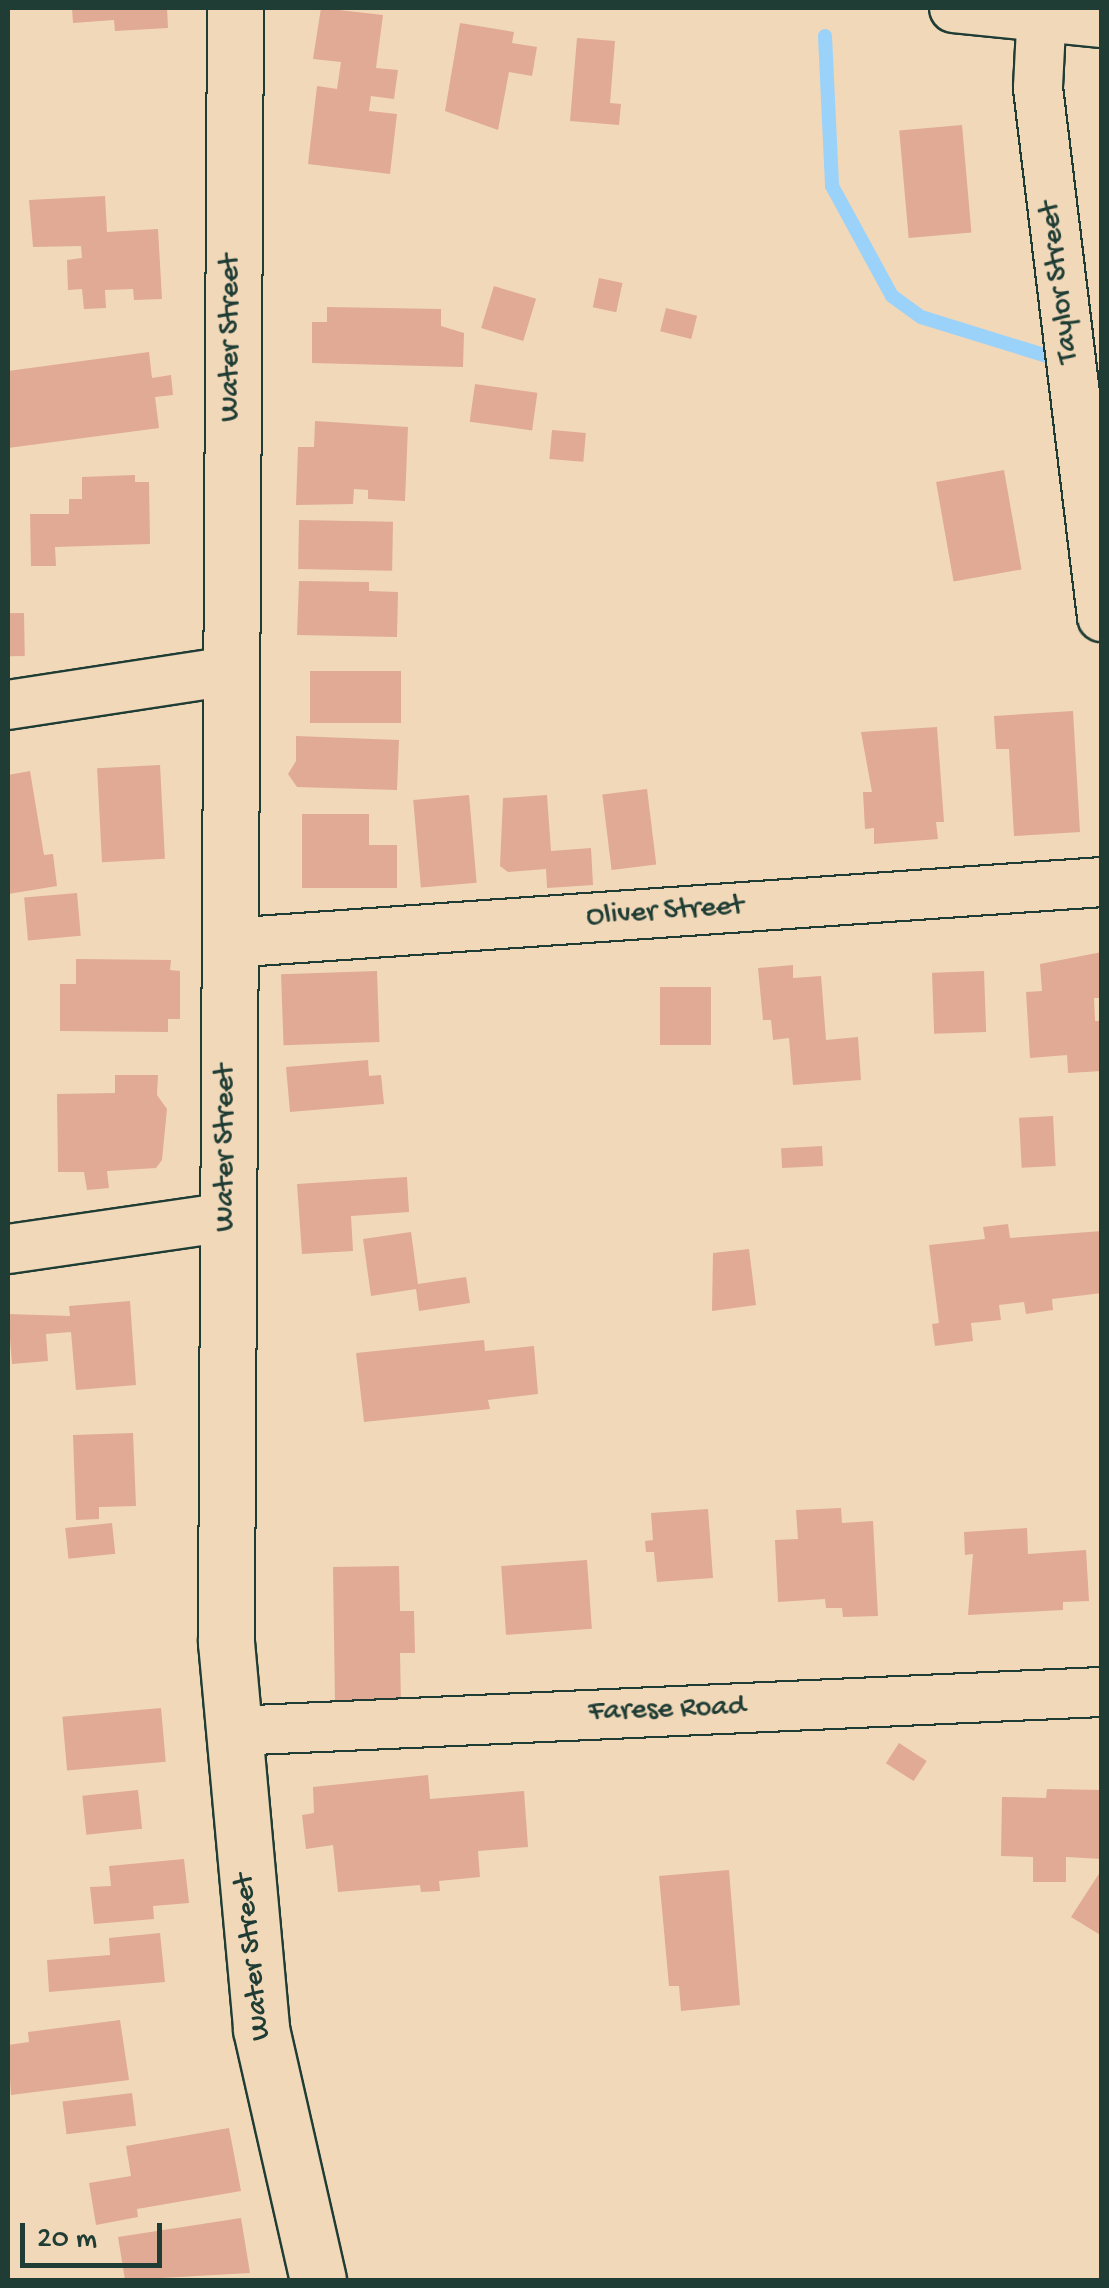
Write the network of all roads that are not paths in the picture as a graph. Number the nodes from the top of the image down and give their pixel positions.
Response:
1 (234, 8) edge
2 (954, 8) edge
3 (1041, 12) edge
4 (1102, 24) edge
5 (1102, 617) edge
6 (230, 671) junction
7 (8, 706) edge
8 (1102, 882) edge
9 (228, 944) junction
10 (226, 1217) junction
11 (8, 1250) edge
12 (1102, 1692) edge
13 (232, 1731) junction
14 (318, 2280) edge

1 - 6 street, Water Street
2 - 3 street
3 - 4 street
3 - 5 street, Taylor Street
6 - 7 street
6 - 9 street, Water Street
8 - 9 street, Oliver Street
9 - 10 street, Water Street
10 - 11 street
10 - 13 street, Water Street
12 - 13 street, Farese Road
13 - 14 street, Water Street

